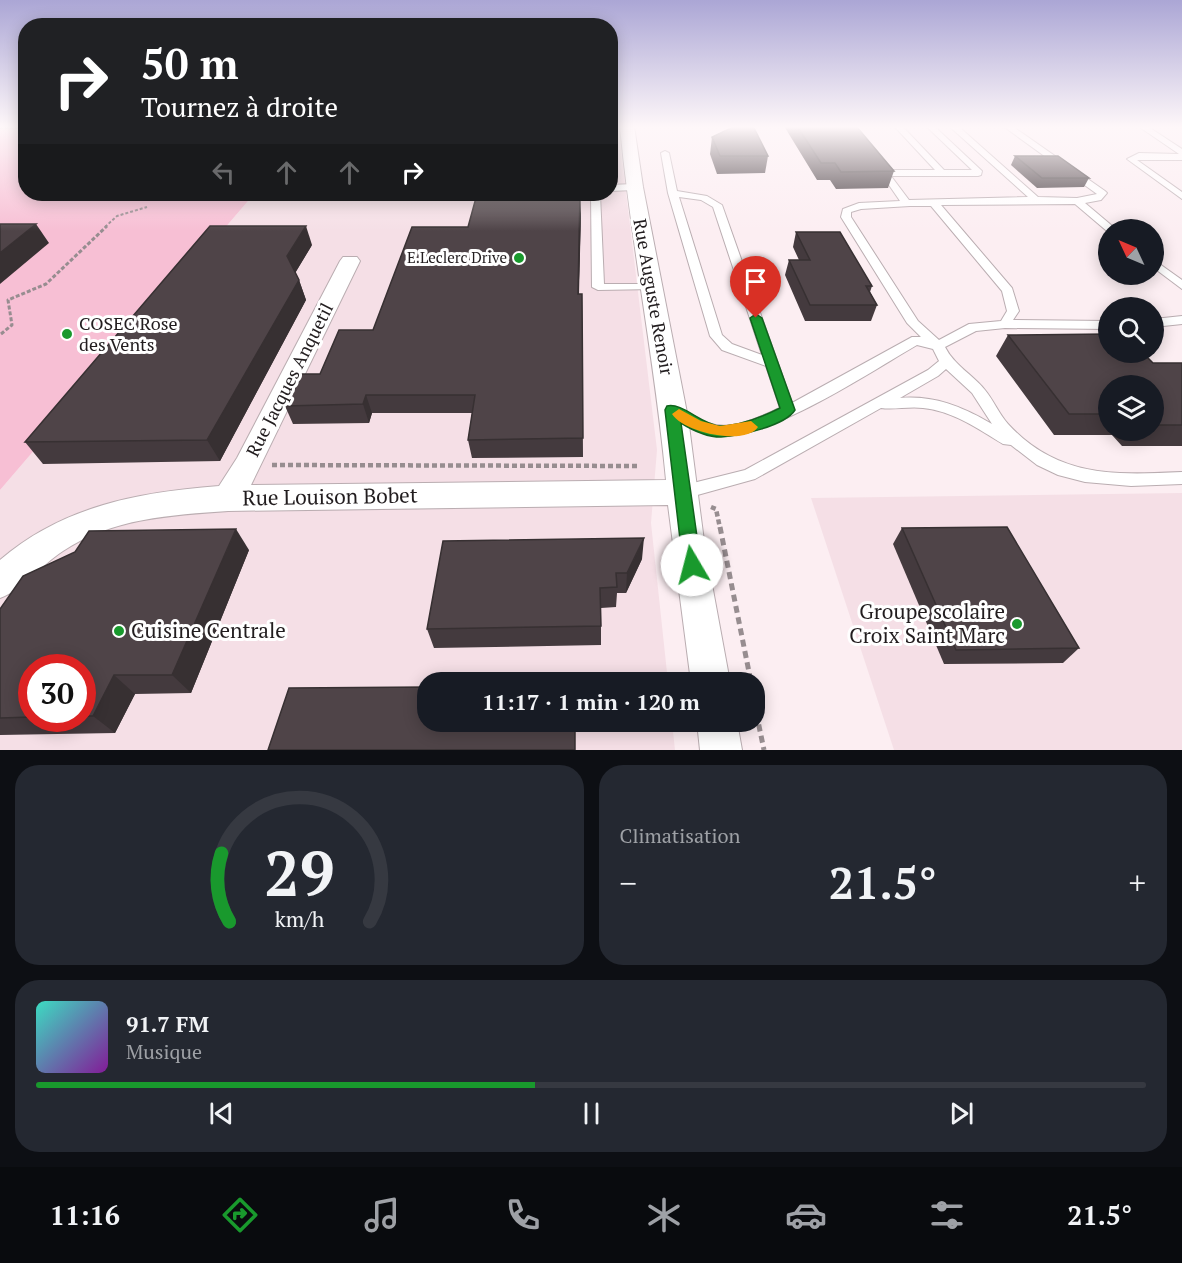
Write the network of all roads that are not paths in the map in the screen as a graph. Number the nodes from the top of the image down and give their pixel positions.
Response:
1 (631, 161) edge
2 (666, 161) edge
3 (931, 161) edge
4 (967, 161) edge
5 (992, 161) edge
6 (1057, 161) edge
7 (1134, 161) edge
8 (879, 164) edge
9 (885, 173) junction
10 (942, 173) junction
11 (634, 187) junction
12 (618, 188) edge
13 (673, 193) junction
14 (1182, 196) edge
15 (1036, 200) junction
16 (595, 201) edge
17 (1077, 201) junction
18 (934, 203) junction
19 (907, 204) junction
20 (1099, 219) edge
21 (350, 261) dead end
22 (1164, 271) edge
23 (1182, 286) edge
24 (651, 287) junction
25 (1182, 320) edge
26 (1164, 322) edge
27 (1005, 324) junction
28 (1098, 325) edge
29 (938, 346) junction
30 (946, 362) junction
31 (772, 363) junction
32 (873, 406) junction
33 (672, 410) junction
34 (788, 410) junction
35 (1023, 449) junction
36 (1182, 478) edge
37 (684, 492) junction
38 (228, 498) junction
39 (0, 582) edge
40 (709, 672) edge
41 (718, 732) edge
42 (721, 750) edge

1 - 11 street, Rue Auguste Renoir
2 - 13 lane
3 - 10 lane
4 - 10 lane
5 - 15 lane
6 - 17 lane
7 - 14 lane
8 - 9 lane
9 - 10 lane
9 - 19 lane
11 - 12 lane
11 - 24 street, Rue Auguste Renoir
13 - 31 lane
13 - 31 lane
15 - 17 lane
15 - 18 lane
16 - 24 lane
17 - 20 lane
18 - 19 lane
18 - 27 lane
19 - 29 lane
21 - 38 street, Rue Jacques Anquetil
22 - 23 lane
24 - 33 street, Rue Auguste Renoir
25 - 26 lane
27 - 28 lane
27 - 29 lane
29 - 30 lane
29 - 34 lane
30 - 32 lane
30 - 35 lane
31 - 34 lane
32 - 35 lane
32 - 37 lane
33 - 34 lane
33 - 37 street, Rue Auguste Renoir
35 - 36 lane
37 - 38 street, Rue Louison Bobet
37 - 40 street, Rue Auguste Renoir
38 - 39 street, Rue Louison Bobet
41 - 42 street

